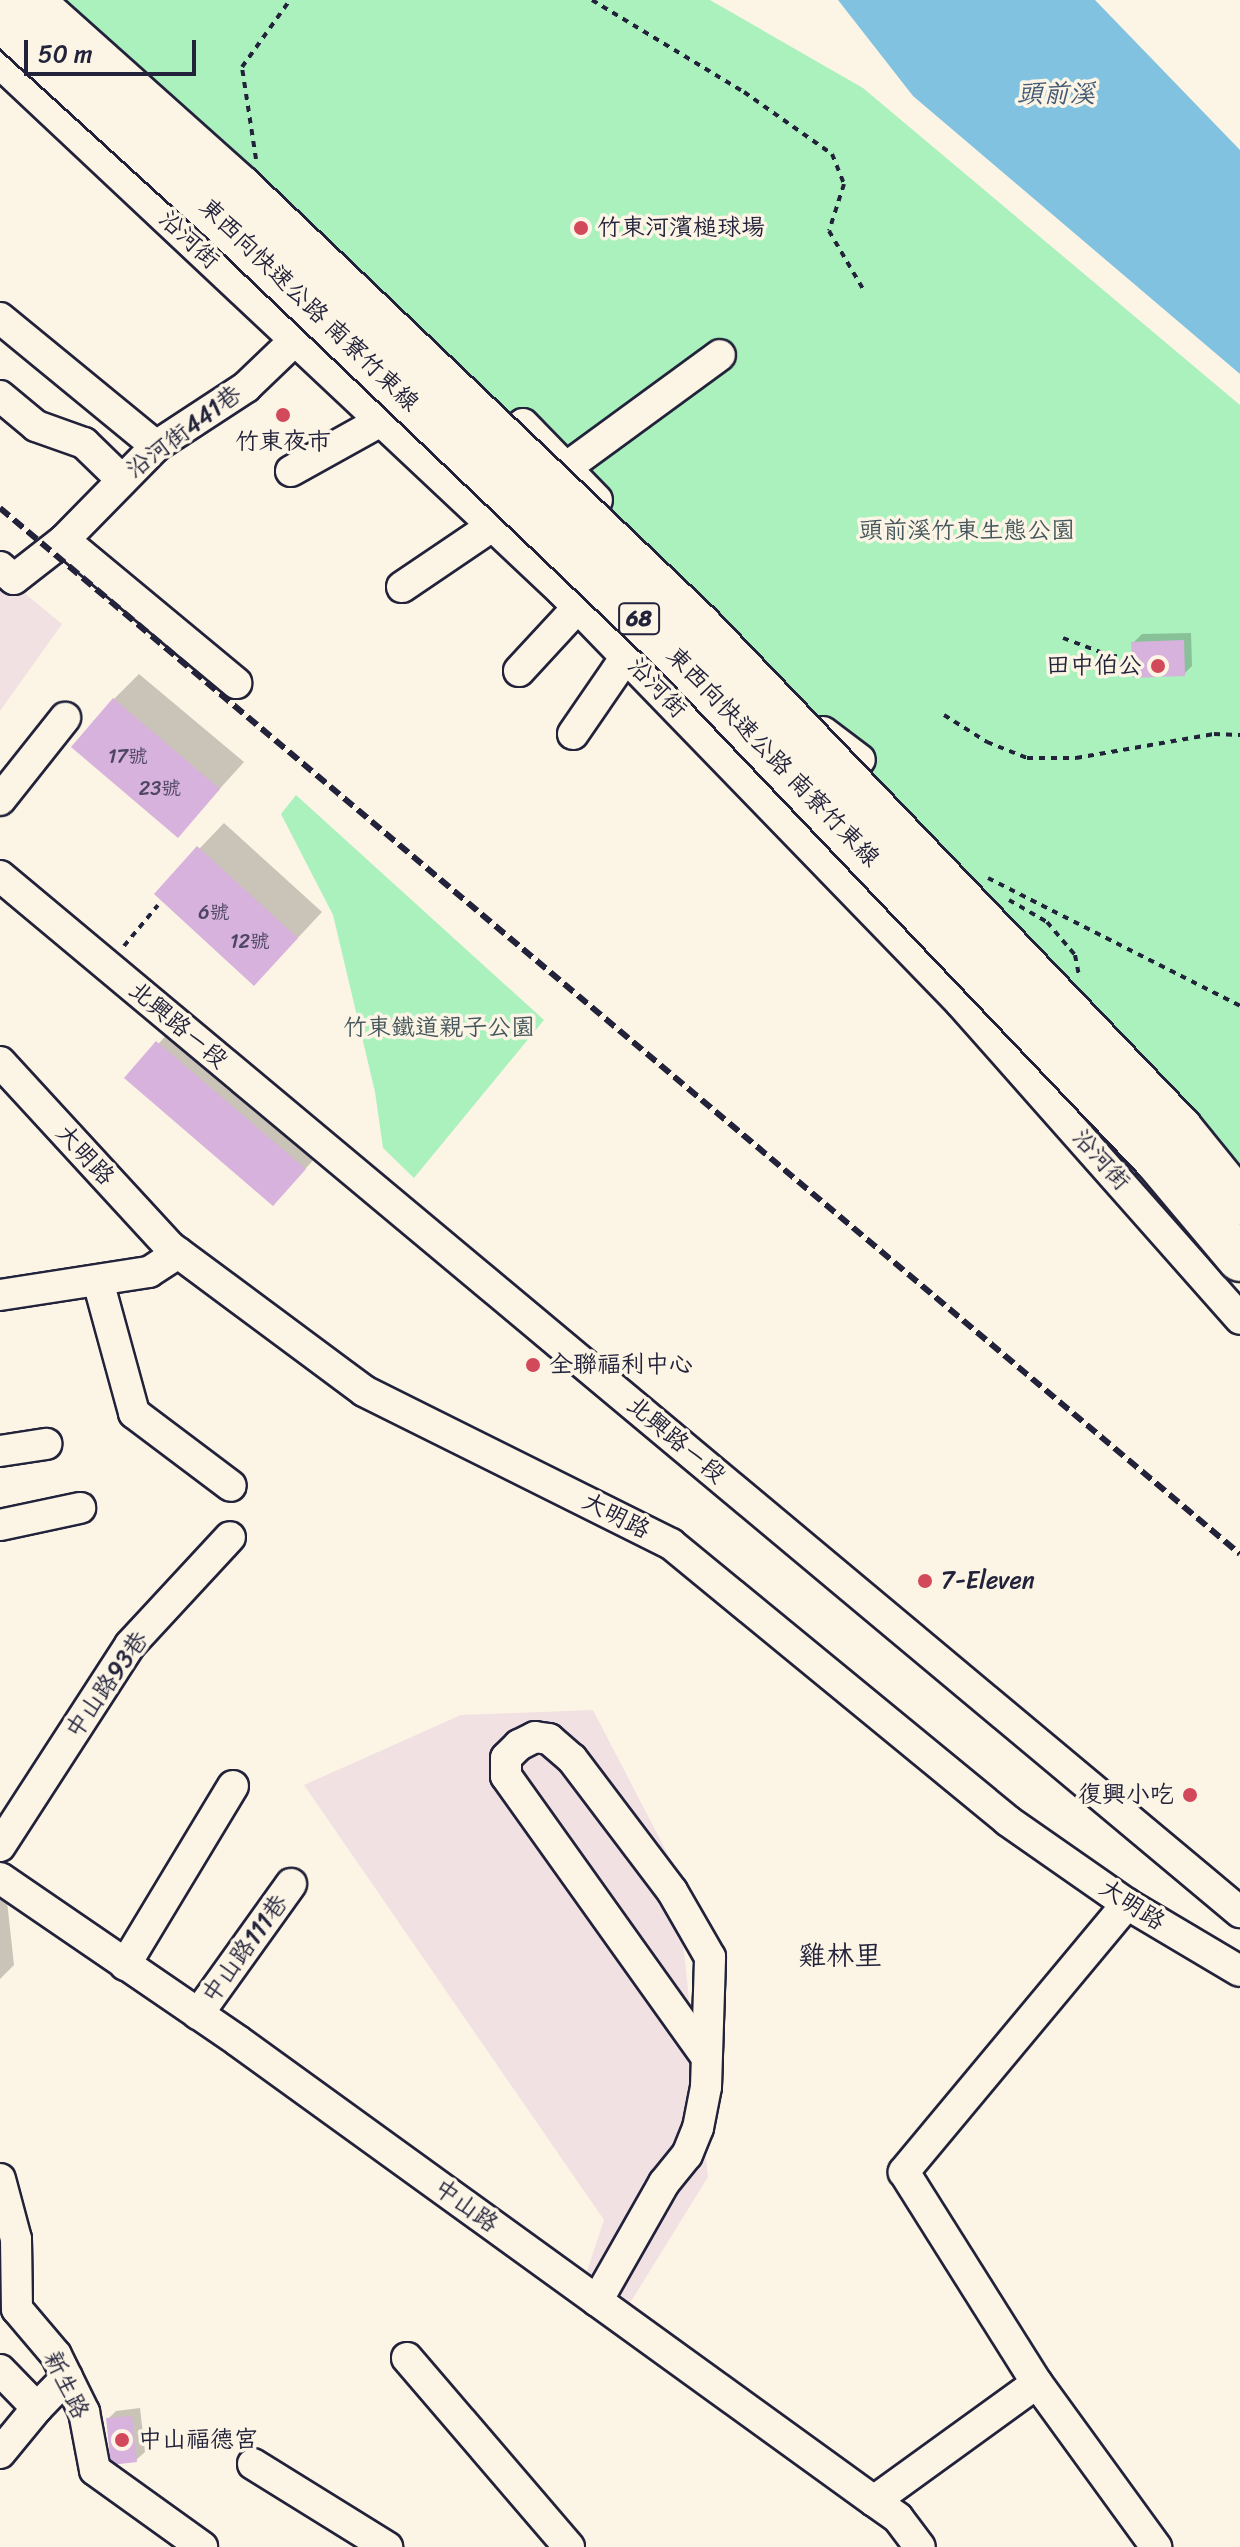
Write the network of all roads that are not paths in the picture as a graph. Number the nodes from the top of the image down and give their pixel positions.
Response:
1 (30, 0) edge
2 (0, 18) edge
3 (0, 63) edge
4 (0, 318) edge
5 (296, 339) junction
6 (720, 355) dead end
7 (0, 396) edge
8 (379, 422) junction
9 (523, 424) dead end
10 (156, 446) junction
11 (568, 470) junction
12 (291, 471) dead end
13 (436, 475) junction
14 (121, 479) junction
15 (492, 526) junction
16 (64, 540) junction
17 (7, 573) edge
18 (402, 587) dead end
19 (578, 607) junction
20 (626, 657) junction
21 (519, 671) dead end
22 (236, 683) dead end
23 (65, 718) dead end
24 (573, 734) dead end
25 (860, 760) dead end
26 (0, 800) edge
27 (0, 876) edge
28 (0, 1062) edge
29 (1240, 1203) edge
30 (178, 1253) junction
31 (1240, 1259) edge
32 (98, 1281) junction
33 (0, 1295) edge
34 (1240, 1319) edge
35 (46, 1444) dead end
36 (0, 1451) edge
37 (231, 1486) dead end
38 (80, 1508) dead end
39 (0, 1525) edge
40 (230, 1537) dead end
41 (233, 1786) dead end
42 (0, 1846) edge
43 (0, 1878) edge
44 (291, 1884) dead end
45 (1127, 1904) junction
46 (1240, 1912) edge
47 (125, 1965) junction
48 (1240, 1971) edge
49 (198, 2014) junction
50 (704, 2054) junction
51 (0, 2179) edge
52 (597, 2301) junction
53 (407, 2358) dead end
54 (0, 2370) edge
55 (67, 2377) junction
56 (1037, 2383) junction
57 (37, 2408) junction
58 (0, 2453) edge
59 (253, 2464) dead end
60 (874, 2501) junction
61 (202, 2547) edge
62 (387, 2547) edge
63 (569, 2547) edge
64 (920, 2547) edge
65 (1156, 2547) edge

1 - 29 highway, 東西向快速公路 南寮竹東線 / 68, bridge
2 - 31 highway, 東西向快速公路 南寮竹東線 / 68, bridge
3 - 5 street, 沿河街
4 - 10 street
5 - 8 street, 沿河街
5 - 10 street, 沿河街441巷
6 - 11 street
7 - 14 street
8 - 12 street
8 - 13 street, 沿河街
9 - 11 street
10 - 14 street, 沿河街441巷
11 - 13 street
11 - 25 street
13 - 15 street, 沿河街
14 - 16 street, 沿河街441巷
15 - 18 street
15 - 19 street, 沿河街
16 - 17 street, 沿河街441巷
16 - 22 street
19 - 20 street, 沿河街
19 - 21 street
20 - 24 street
20 - 34 street, 沿河街
23 - 26 street
27 - 46 street, 北興路ㄧ段
28 - 30 street, 大明路
30 - 32 street
30 - 45 street, 大明路
32 - 33 street
32 - 37 street
35 - 36 street
38 - 39 street
40 - 42 street, 中山路93巷
41 - 47 street
43 - 47 street, 中山路
44 - 49 street, 中山路111巷
45 - 48 street, 大明路
45 - 56 street
47 - 49 street, 中山路
49 - 52 street, 中山路
50 - 50 street
50 - 52 street
51 - 55 street, 新生路
52 - 60 street, 中山路
53 - 63 street
54 - 57 street
55 - 57 street
55 - 61 street, 新生路
56 - 60 street
56 - 65 street
57 - 58 street
59 - 62 street
60 - 64 street, 中山路

